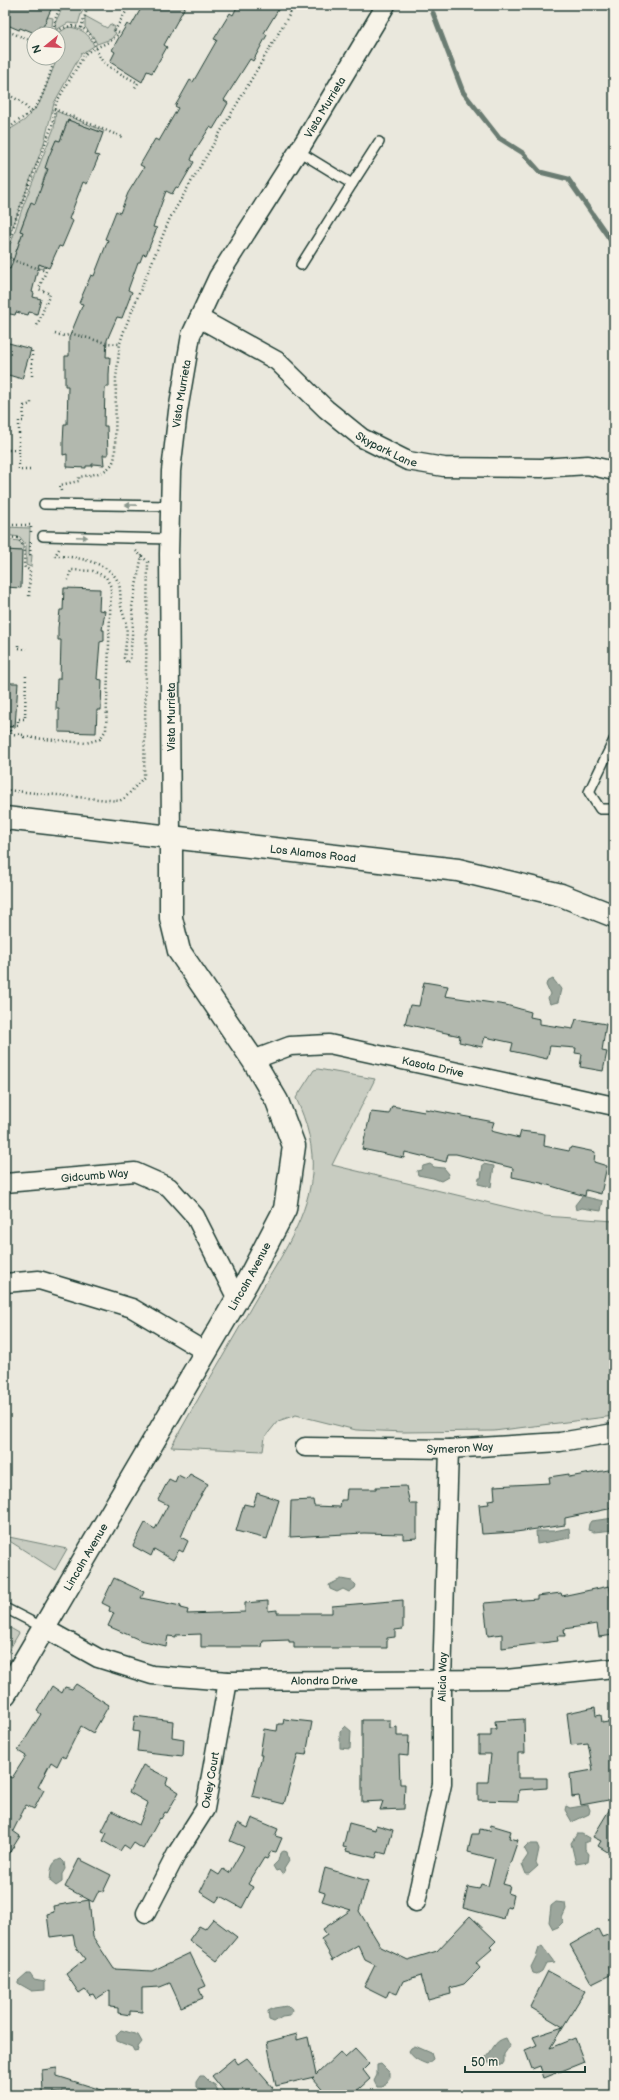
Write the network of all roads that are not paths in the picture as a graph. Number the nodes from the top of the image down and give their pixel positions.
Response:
1 (386, 5) edge
2 (380, 142) dead end
3 (298, 151) junction
4 (352, 184) junction
5 (300, 265) dead end
6 (199, 318) junction
7 (614, 471) edge
8 (44, 504) dead end
9 (170, 506) junction
10 (43, 536) dead end
11 (170, 540) junction
12 (614, 740) edge
13 (614, 809) edge
14 (5, 818) edge
15 (171, 836) junction
16 (614, 916) edge
17 (253, 1060) junction
18 (614, 1106) edge
19 (5, 1182) edge
20 (5, 1283) edge
21 (237, 1299) junction
22 (206, 1352) junction
23 (614, 1433) edge
24 (305, 1447) dead end
25 (449, 1449) junction
26 (5, 1608) edge
27 (44, 1628) junction
28 (614, 1668) edge
29 (228, 1681) junction
30 (442, 1681) junction
31 (5, 1694) edge
32 (416, 1902) dead end
33 (146, 1913) dead end

1 - 3 street, Vista Murrieta
2 - 4 lane
3 - 4 lane
3 - 6 street, Vista Murrieta
4 - 5 lane
6 - 7 street, Skypark Lane
6 - 9 street, Vista Murrieta
9 -> 8 lane
9 - 11 street, Vista Murrieta
10 -> 11 lane
11 - 15 street, Vista Murrieta
12 - 13 lane
14 - 15 street, Los Alamos Road
15 - 16 street, Los Alamos Road
15 - 17 street, Lincoln Avenue
17 - 18 street, Kasota Drive
17 - 21 street, Lincoln Avenue
19 - 21 street, Gidcumb Way
20 - 22 street
21 - 22 street, Lincoln Avenue
22 - 27 street, Lincoln Avenue
23 - 25 street, Symeron Way
24 - 25 street, Symeron Way
25 - 30 street, Alicia Way
26 - 27 lane
27 - 29 street, Alondra Drive
27 - 31 street, Lincoln Avenue
28 - 30 street, Alondra Drive
29 - 30 street, Alondra Drive
29 - 33 street, Oxley Court
30 - 32 street, Alicia Way

